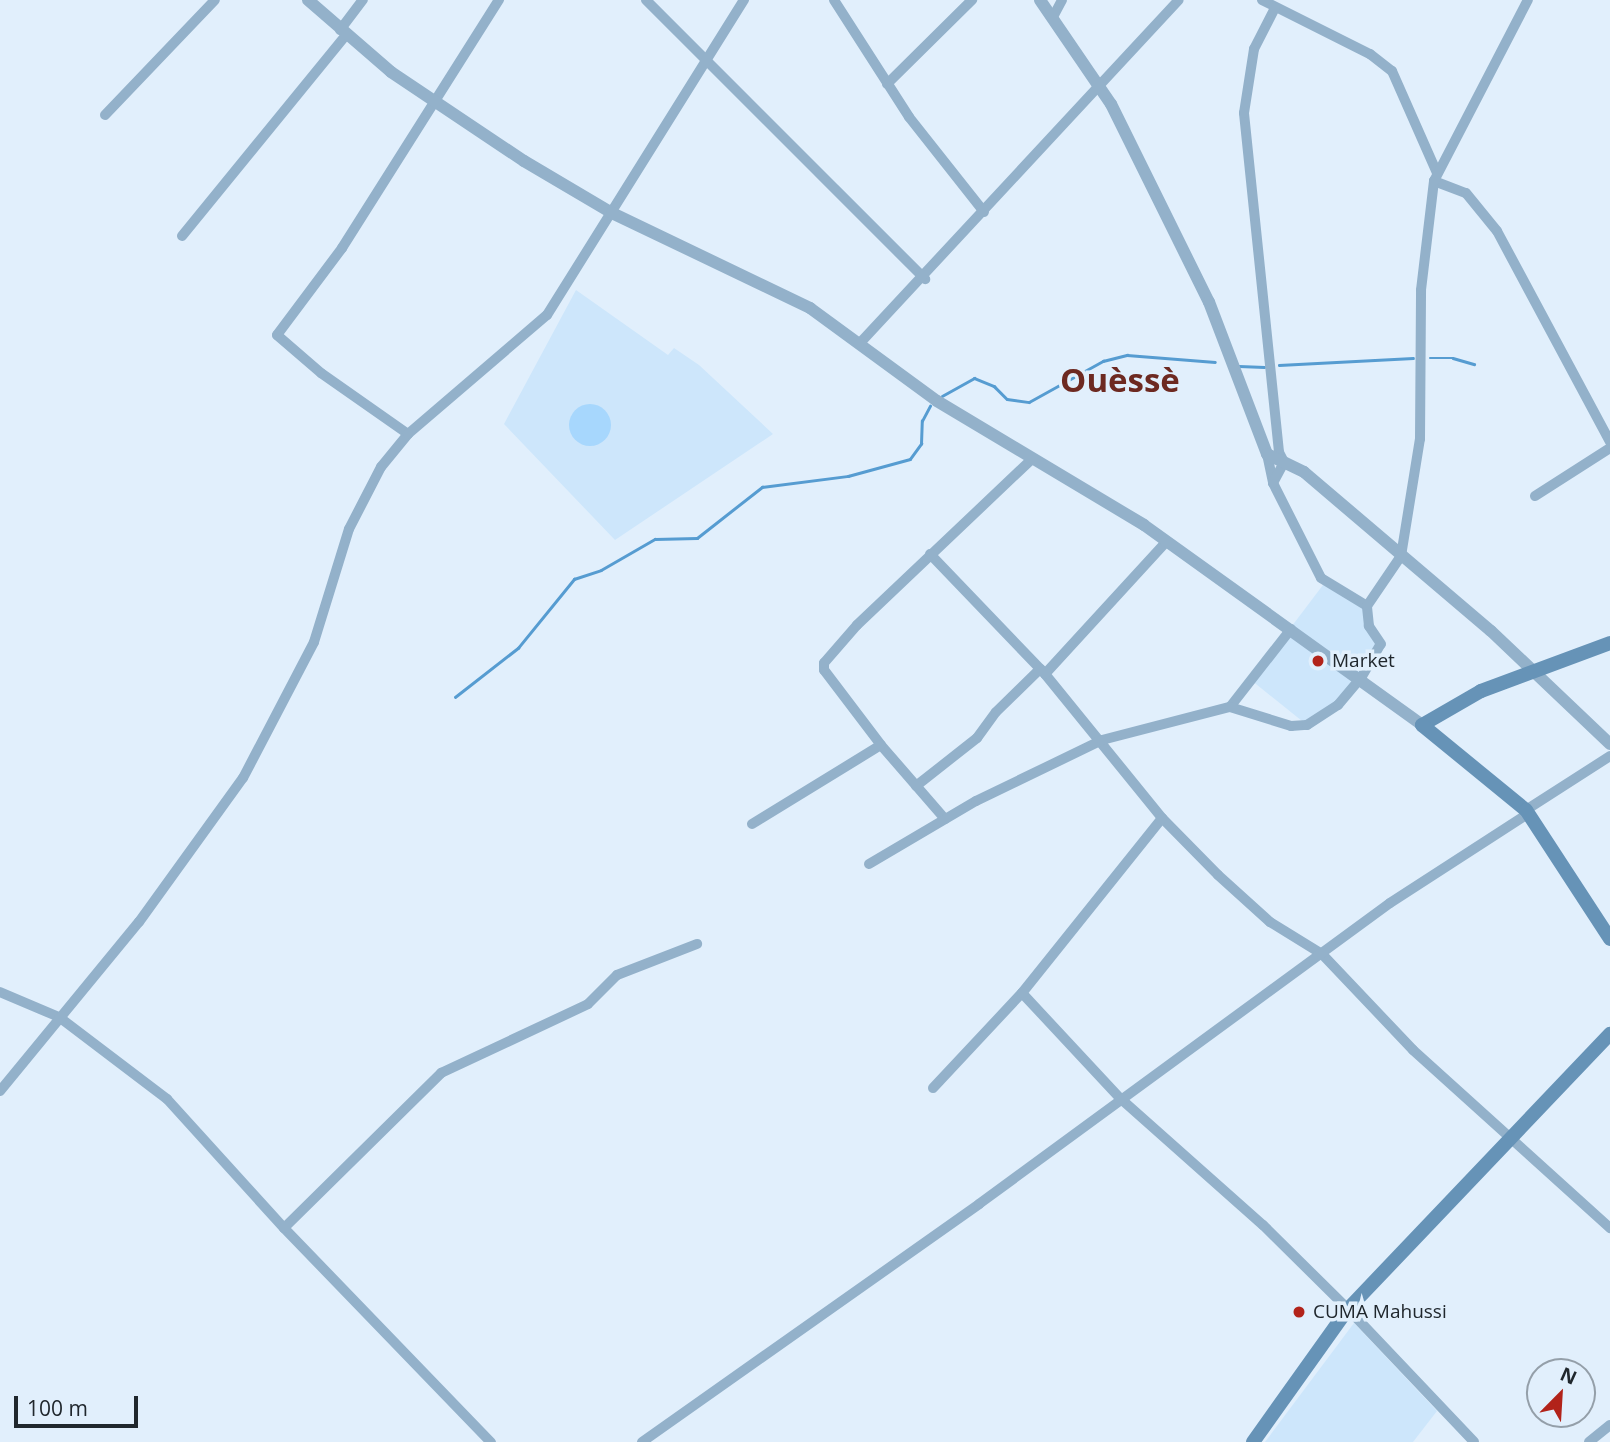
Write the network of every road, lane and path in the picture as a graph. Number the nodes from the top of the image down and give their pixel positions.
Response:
1 (215, 0) edge
2 (307, 0) edge
3 (363, 0) edge
4 (499, 0) edge
5 (646, 0) edge
6 (744, 0) edge
7 (834, 0) edge
8 (972, 0) edge
9 (1040, 0) edge
10 (1062, 0) edge
11 (1179, 0) edge
12 (1262, 0) edge
13 (1528, 0) edge
14 (1275, 8) junction
15 (1053, 17) junction
16 (343, 32) junction
17 (707, 59) junction
18 (887, 84) junction
19 (1100, 86) junction
20 (437, 103) junction
21 (105, 115) dead end
22 (1436, 177) junction
23 (984, 212) junction
24 (612, 213) junction
25 (182, 236) dead end
26 (925, 279) junction
27 (860, 343) junction
28 (408, 434) junction
29 (1610, 442) edge
30 (1610, 448) edge
31 (1267, 454) junction
32 (1031, 460) junction
33 (1284, 462) junction
34 (1273, 483) junction
35 (1535, 496) dead end
36 (1167, 541) junction
37 (930, 554) junction
38 (1401, 556) junction
39 (1367, 606) junction
40 (1291, 629) junction
41 (1610, 643) edge
42 (1043, 671) junction
43 (1533, 671) junction
44 (1361, 678) junction
45 (1230, 707) junction
46 (1422, 725) junction
47 (1102, 740) junction
48 (1610, 744) edge
49 (881, 745) junction
50 (1610, 756) edge
51 (916, 786) junction
52 (1527, 811) junction
53 (1162, 818) junction
54 (944, 819) junction
55 (752, 824) dead end
56 (869, 864) dead end
57 (1610, 939) edge
58 (697, 944) dead end
59 (1322, 954) junction
60 (0, 992) edge
61 (1022, 993) junction
62 (58, 1017) junction
63 (1610, 1034) edge
64 (933, 1088) dead end
65 (0, 1091) edge
66 (1121, 1099) junction
67 (1511, 1138) junction
68 (284, 1228) junction
69 (1610, 1228) edge
70 (1348, 1309) junction
71 (1610, 1426) edge
72 (491, 1442) edge
73 (642, 1442) edge
74 (1253, 1442) edge
75 (1474, 1442) edge
76 (1589, 1442) edge

1 - 21 street
2 - 16 street
3 - 16 street
4 - 20 street
5 - 17 street
6 - 17 street
7 - 18 street
8 - 18 street
9 - 15 street
10 - 15 street
11 - 19 street
12 - 14 street
13 - 22 street
14 - 22 street
14 - 33 street
15 - 19 street
16 - 20 street
16 - 25 street
17 - 24 street
17 - 26 street
18 - 23 street
19 - 23 street
19 - 31 street
20 - 24 street
20 - 28 street
22 - 29 street
22 - 38 street
23 - 26 street
24 - 27 street
24 - 28 street
26 - 27 street
27 - 32 street
28 - 62 street
30 - 35 street
31 - 33 street
31 - 34 street
32 - 36 street
32 - 37 street
33 - 34 street
33 - 38 street
34 - 39 street
36 - 40 street
36 - 42 street
37 - 42 street
37 - 49 street
38 - 39 street
38 - 43 street
39 - 44 street
40 - 44 street
40 - 45 street
41 - 43 main road
42 - 47 street
42 - 51 street
43 - 46 main road
43 - 48 street
44 - 45 street
44 - 46 street
45 - 47 street
46 - 52 main road
47 - 53 street
47 - 54 street
49 - 51 street
49 - 55 street
50 - 52 street
51 - 54 street
52 - 57 main road
52 - 59 street
53 - 59 street
53 - 61 street
54 - 56 street
58 - 68 street
59 - 66 street
59 - 67 street
60 - 62 street
61 - 64 street
61 - 66 street
62 - 65 street
62 - 68 street
63 - 67 main road
66 - 70 street
66 - 73 street
67 - 69 street
67 - 70 main road
68 - 72 street
70 - 74 main road
70 - 75 street
71 - 76 street

